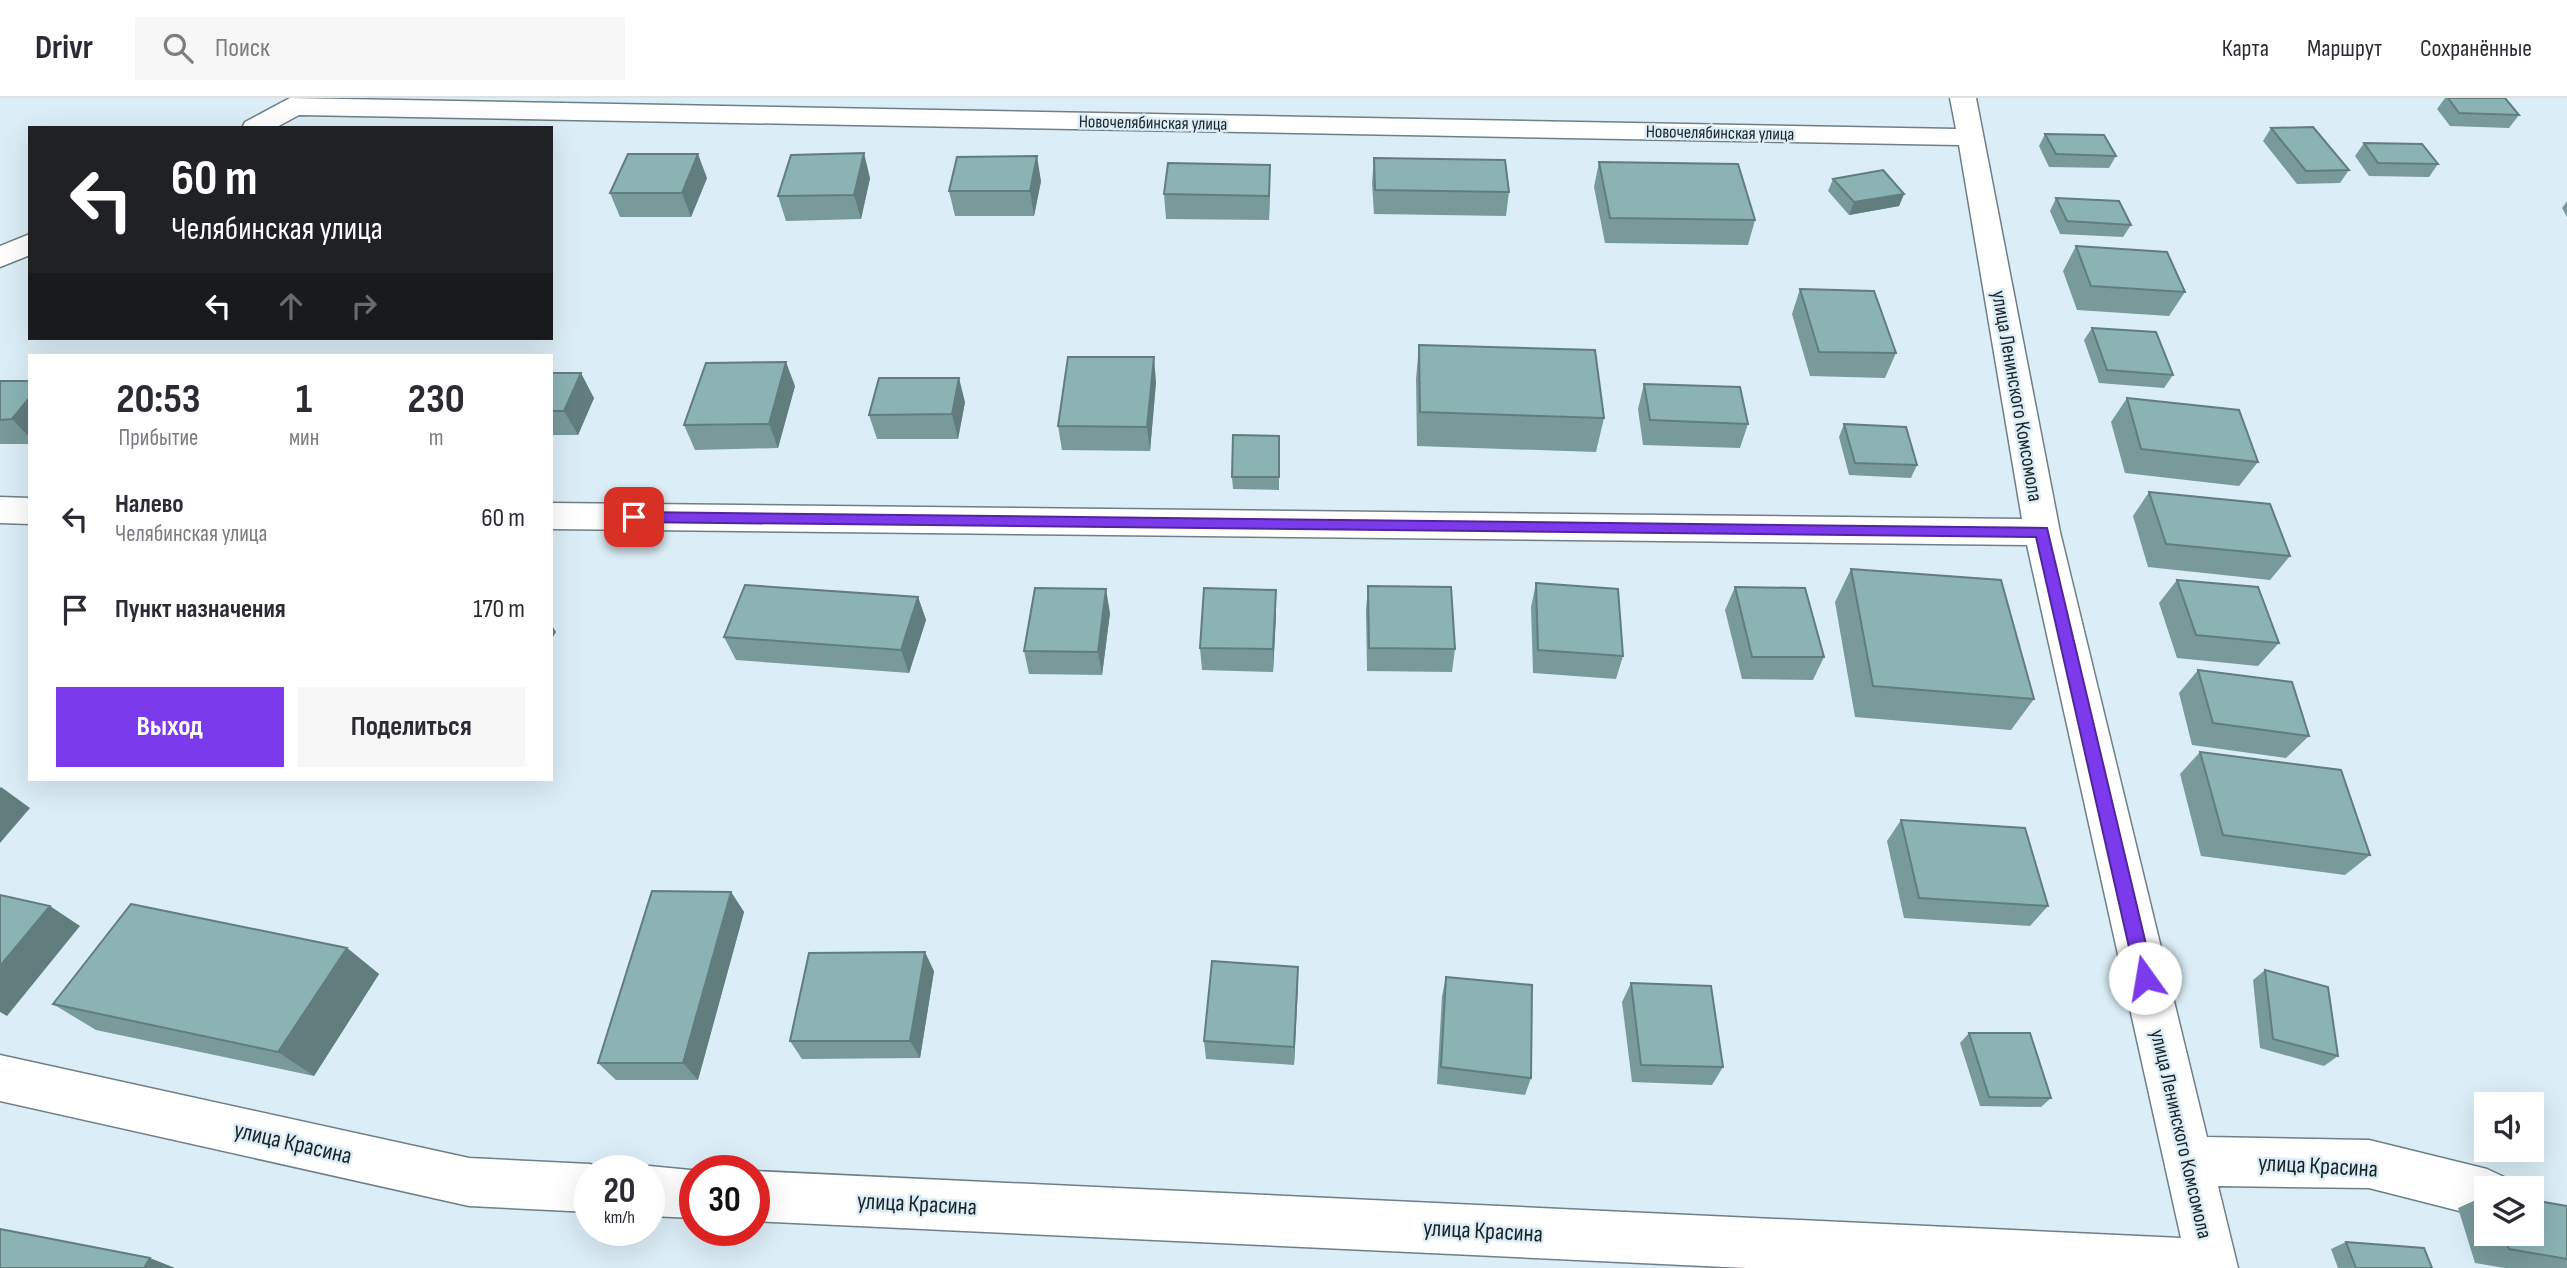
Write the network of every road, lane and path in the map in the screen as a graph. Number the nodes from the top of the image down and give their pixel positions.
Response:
1 (1963, 98) edge
2 (303, 103) edge
3 (260, 126) edge
4 (1971, 137) junction
5 (28, 244) edge
6 (0, 258) edge
7 (0, 510) edge
8 (28, 511) edge
9 (553, 516) edge
10 (2042, 532) junction
11 (0, 1078) edge
12 (2187, 1161) junction
13 (574, 1187) edge
14 (2474, 1191) edge
15 (770, 1197) edge
16 (2213, 1267) edge

1 - 4 street
2 - 3 street
2 - 4 street, Новочелябинская улица
4 - 10 street, улица Ленинского Комсомола
5 - 6 street
7 - 8 street
9 - 10 street
10 - 12 street, улица Ленинского Комсомола
11 - 13 street, улица Красина
12 - 14 street, улица Красина
12 - 16 street, улица Ленинского Комсомола
15 - 16 street, улица Красина

